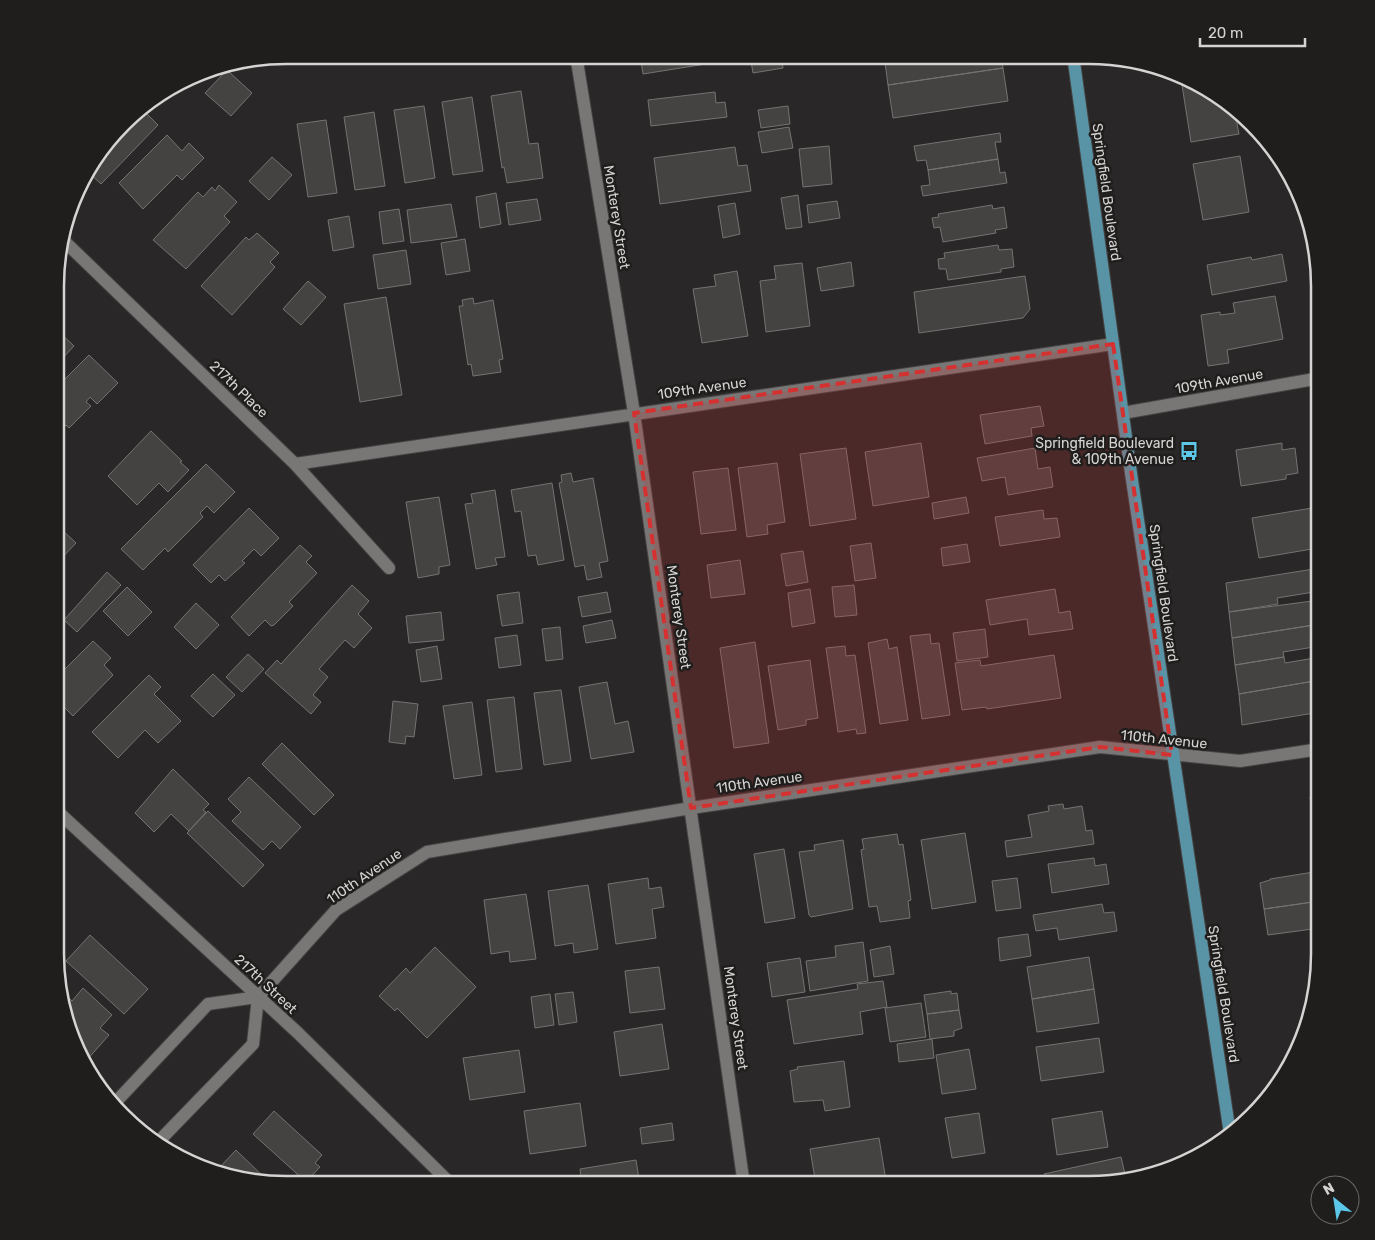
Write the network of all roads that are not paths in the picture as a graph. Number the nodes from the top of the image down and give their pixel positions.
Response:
1 (577, 64) edge
2 (1075, 64) edge
3 (68, 245) edge
4 (1113, 344) junction
5 (1311, 380) edge
6 (634, 413) junction
7 (1123, 413) junction
8 (295, 464) junction
9 (388, 568) dead end
10 (1311, 750) edge
11 (1172, 755) junction
12 (691, 808) junction
13 (64, 817) edge
14 (258, 997) junction
15 (118, 1099) edge
16 (1229, 1126) edge
17 (162, 1138) edge
18 (443, 1176) edge
19 (743, 1176) edge

1 - 6 street, Monterey Street
2 - 4 main road, Springfield Boulevard
3 - 8 street, 217th Place
4 - 6 street, 109th Avenue
4 - 7 main road, Springfield Boulevard
5 - 7 street, 109th Avenue
6 - 8 street, 109th Avenue
6 - 12 street, Monterey Street
7 - 11 main road, Springfield Boulevard
8 - 9 street, 217th Place
10 - 11 street, 110th Avenue
11 - 12 street, 110th Avenue
11 - 16 main road, Springfield Boulevard
12 - 14 street, 110th Avenue
12 - 19 street, Monterey Street
13 - 14 street, 217th Street
14 - 15 street
14 - 17 street
14 - 18 street, 217th Street

